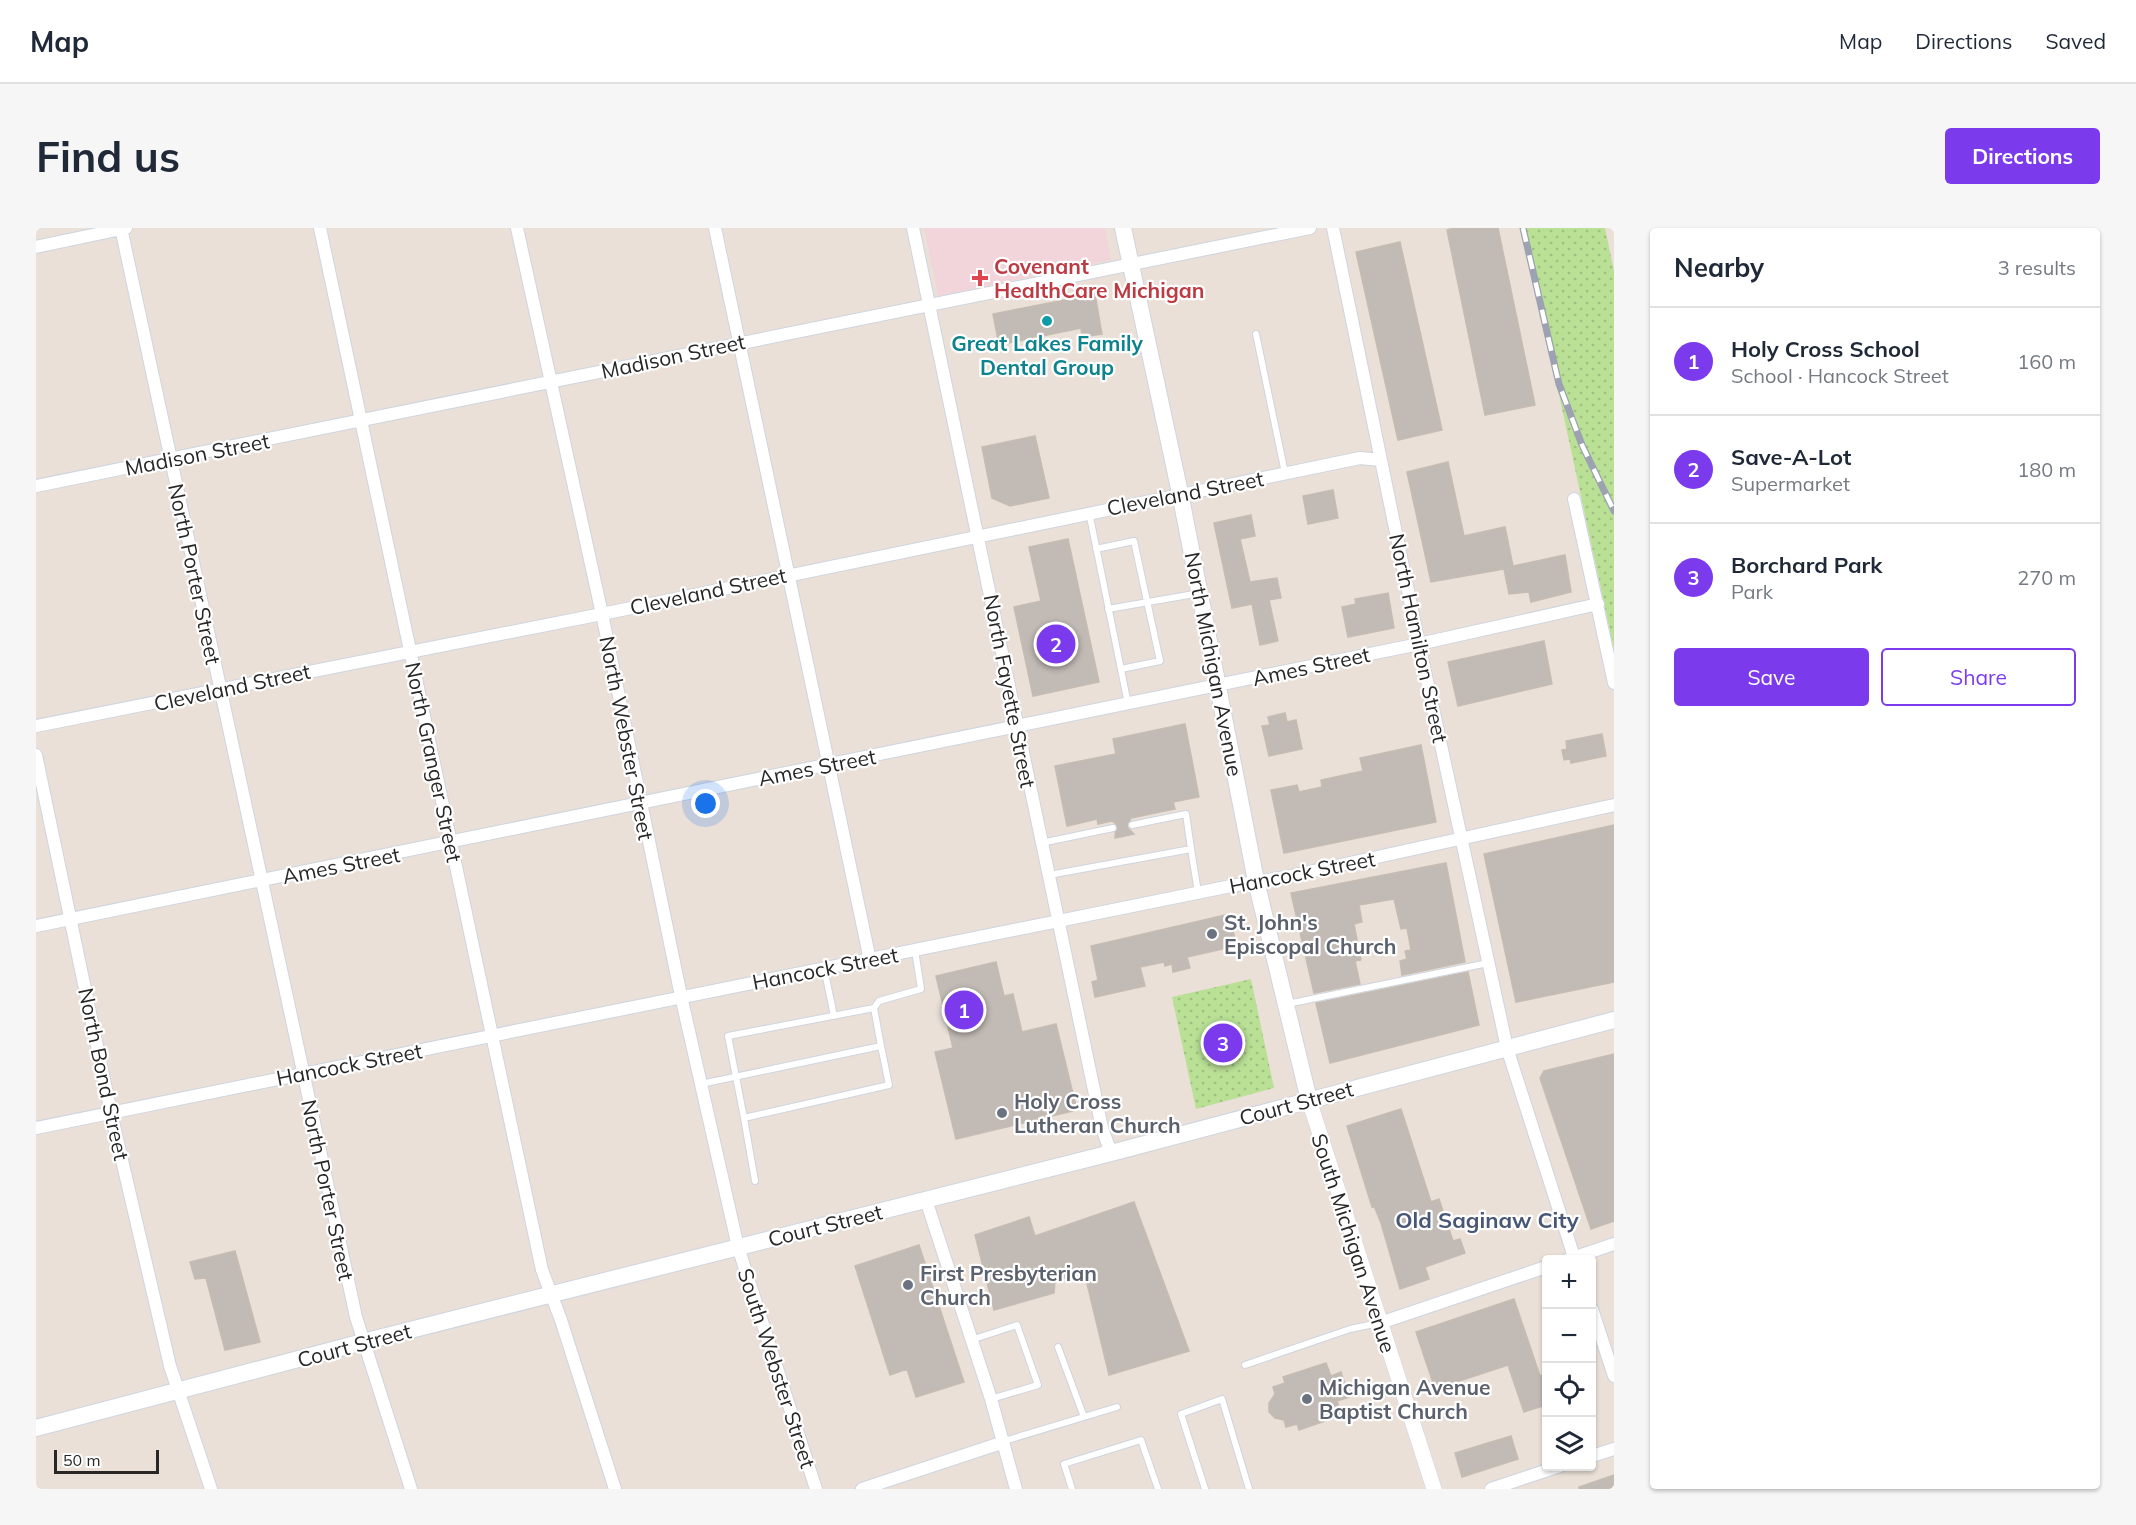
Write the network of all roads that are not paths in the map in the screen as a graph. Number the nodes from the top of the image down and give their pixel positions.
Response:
1 (123, 228) edge
2 (320, 228) edge
3 (517, 228) edge
4 (715, 228) edge
5 (913, 228) edge
6 (1123, 228) edge
7 (1310, 228) edge
8 (1333, 228) edge
9 (36, 247) edge
10 (1131, 265) junction
11 (929, 304) junction
12 (1256, 334) dead end
13 (739, 343) junction
14 (550, 382) junction
15 (361, 421) junction
16 (171, 460) junction
17 (1381, 460) junction
18 (1285, 474) junction
19 (36, 486) edge
20 (1180, 493) junction
21 (1574, 499) dead end
22 (1088, 512) junction
23 (979, 534) junction
24 (1096, 549) junction
25 (789, 573) junction
26 (1200, 593) junction
27 (1148, 602) junction
28 (1598, 604) junction
29 (1108, 609) junction
30 (602, 614) junction
31 (1419, 644) junction
32 (411, 651) junction
33 (1121, 669) junction
34 (1614, 683) edge
35 (1219, 685) junction
36 (219, 690) junction
37 (1128, 704) junction
38 (36, 726) edge
39 (1017, 727) junction
40 (36, 755) edge
41 (829, 765) junction
42 (640, 803) junction
43 (1614, 805) edge
44 (1132, 825) dead end
45 (1113, 828) dead end
46 (1461, 838) junction
47 (451, 843) junction
48 (1040, 843) junction
49 (1191, 849) junction
50 (1049, 875) junction
51 (261, 880) junction
52 (1256, 880) junction
53 (1198, 894) junction
54 (71, 919) junction
55 (1058, 921) junction
56 (36, 926) edge
57 (915, 950) junction
58 (870, 960) junction
59 (1490, 962) junction
60 (824, 968) junction
61 (681, 996) junction
62 (1286, 1004) junction
63 (874, 1008) junction
64 (834, 1016) junction
65 (1614, 1020) edge
66 (492, 1036) junction
67 (881, 1046) junction
68 (1507, 1048) junction
69 (302, 1073) junction
70 (735, 1076) junction
71 (700, 1084) junction
72 (1309, 1100) junction
73 (111, 1113) junction
74 (744, 1118) junction
75 (36, 1128) edge
76 (1111, 1153) junction
77 (754, 1181) dead end
78 (926, 1200) junction
79 (1614, 1244) edge
80 (738, 1247) junction
81 (1571, 1255) edge
82 (1583, 1255) edge
83 (1542, 1268) edge
84 (553, 1295) junction
85 (1596, 1321) edge
86 (1380, 1323) junction
87 (971, 1340) junction
88 (363, 1342) junction
89 (1058, 1347) dead end
90 (1245, 1365) dead end
91 (1614, 1376) edge
92 (179, 1391) junction
93 (990, 1399) junction
94 (1117, 1407) dead end
95 (1084, 1417) junction
96 (36, 1428) edge
97 (1001, 1443) junction
98 (1614, 1449) edge
99 (1596, 1455) edge
100 (1547, 1471) edge
101 (211, 1489) edge
102 (411, 1489) edge
103 (615, 1489) edge
104 (816, 1489) edge
105 (862, 1489) edge
106 (1016, 1489) edge
107 (1072, 1489) edge
108 (1158, 1489) edge
109 (1205, 1489) edge
110 (1249, 1489) edge
111 (1434, 1489) edge
112 (1491, 1489) edge

1 - 9 street
1 - 16 street, North Porter Street
2 - 15 street, North Granger Street
3 - 14 street, North Webster Street
4 - 13 street
5 - 11 street, North Fayette Street
6 - 10 main road, North Michigan Avenue
7 - 10 street, Madison Street
8 - 17 street, North Hamilton Street
10 - 11 street, Madison Street
10 - 20 main road, North Michigan Avenue
11 - 13 street, Madison Street
11 - 23 street, North Fayette Street
12 - 18 lane
13 - 14 street, Madison Street
13 - 25 street
14 - 15 street, Madison Street
14 - 30 street, North Webster Street
15 - 16 street, Madison Street
15 - 32 street, North Granger Street
16 - 19 street, Madison Street
16 - 36 street, North Porter Street
17 - 18 street, Cleveland Street
17 - 31 street, North Hamilton Street
18 - 20 street, Cleveland Street
20 - 22 street, Cleveland Street
20 - 26 main road, North Michigan Avenue
21 - 28 street
22 - 23 street, Cleveland Street
22 - 24 lane
23 - 25 street, Cleveland Street
23 - 39 street, North Fayette Street
24 - 27 lane
24 - 29 lane
25 - 30 street, Cleveland Street
25 - 41 street
26 - 27 lane
26 - 35 main road, North Michigan Avenue
27 - 29 lane
27 - 33 lane
28 - 31 street, Ames Street
28 - 34 street
29 - 33 lane
30 - 32 street, Cleveland Street
30 - 42 street, North Webster Street
31 - 35 street, Ames Street
31 - 46 street, North Hamilton Street
32 - 36 street, Cleveland Street
32 - 47 street, North Granger Street
33 - 37 lane
35 - 37 street, Ames Street
35 - 52 main road, North Michigan Avenue
36 - 38 street, Cleveland Street
36 - 51 street, North Porter Street
37 - 39 street, Ames Street
39 - 41 street, Ames Street
39 - 48 street, North Fayette Street
40 - 54 street, North Bond Street
41 - 42 street, Ames Street
41 - 58 street
42 - 47 street, Ames Street
42 - 61 street, North Webster Street
43 - 46 street, Hancock Street
44 - 49 lane
45 - 48 lane
46 - 52 street, Hancock Street
46 - 59 street, North Hamilton Street
47 - 51 street, Ames Street
47 - 66 street, North Granger Street
48 - 50 street, North Fayette Street
49 - 50 lane
49 - 53 lane
50 - 55 street, North Fayette Street
51 - 54 street, Ames Street
51 - 69 street, North Porter Street
52 - 53 street, Hancock Street
52 - 62 main road, North Michigan Avenue
53 - 55 street, Hancock Street
54 - 56 street, Ames Street
54 - 73 street, North Bond Street
55 - 57 street, Hancock Street
55 - 76 street, North Fayette Street
57 - 58 street, Hancock Street
57 - 63 lane
58 - 60 street, Hancock Street
59 - 62 lane
59 - 68 street, North Hamilton Street
60 - 61 street, Hancock Street
60 - 64 lane
61 - 66 street, Hancock Street
61 - 71 street, North Webster Street
62 - 72 main road, North Michigan Avenue
63 - 64 lane
63 - 67 lane
64 - 70 lane
65 - 68 main road, Court Street
66 - 69 street, Hancock Street
66 - 84 street, North Granger Street
67 - 70 lane
67 - 74 lane
68 - 72 main road, Court Street
68 - 81 street, North Hamilton Street
69 - 73 street, Hancock Street
69 - 88 street, North Porter Street
70 - 71 lane
70 - 74 lane
71 - 80 street, North Webster Street
72 - 76 main road, Court Street
72 - 86 street, South Michigan Avenue
73 - 75 street, Hancock Street
73 - 92 street, North Bond Street
74 - 77 lane
76 - 78 main road, Court Street
78 - 80 main road, Court Street
78 - 87 street
79 - 82 street
80 - 84 main road, Court Street
80 - 104 street, South Webster Street
83 - 86 street
84 - 88 main road, Court Street
84 - 103 street, North Granger Street
85 - 91 street
86 - 90 lane
86 - 111 street, South Michigan Avenue
87 - 93 street
87 - 93 lane
88 - 92 main road, Court Street
88 - 102 street, North Porter Street
89 - 95 lane
92 - 96 main road, Court Street
92 - 101 street, North Bond Street
93 - 97 street
94 - 95 lane
95 - 97 lane
97 - 105 street
97 - 106 street
98 - 99 street
100 - 112 street
107 - 108 lane
109 - 110 lane

